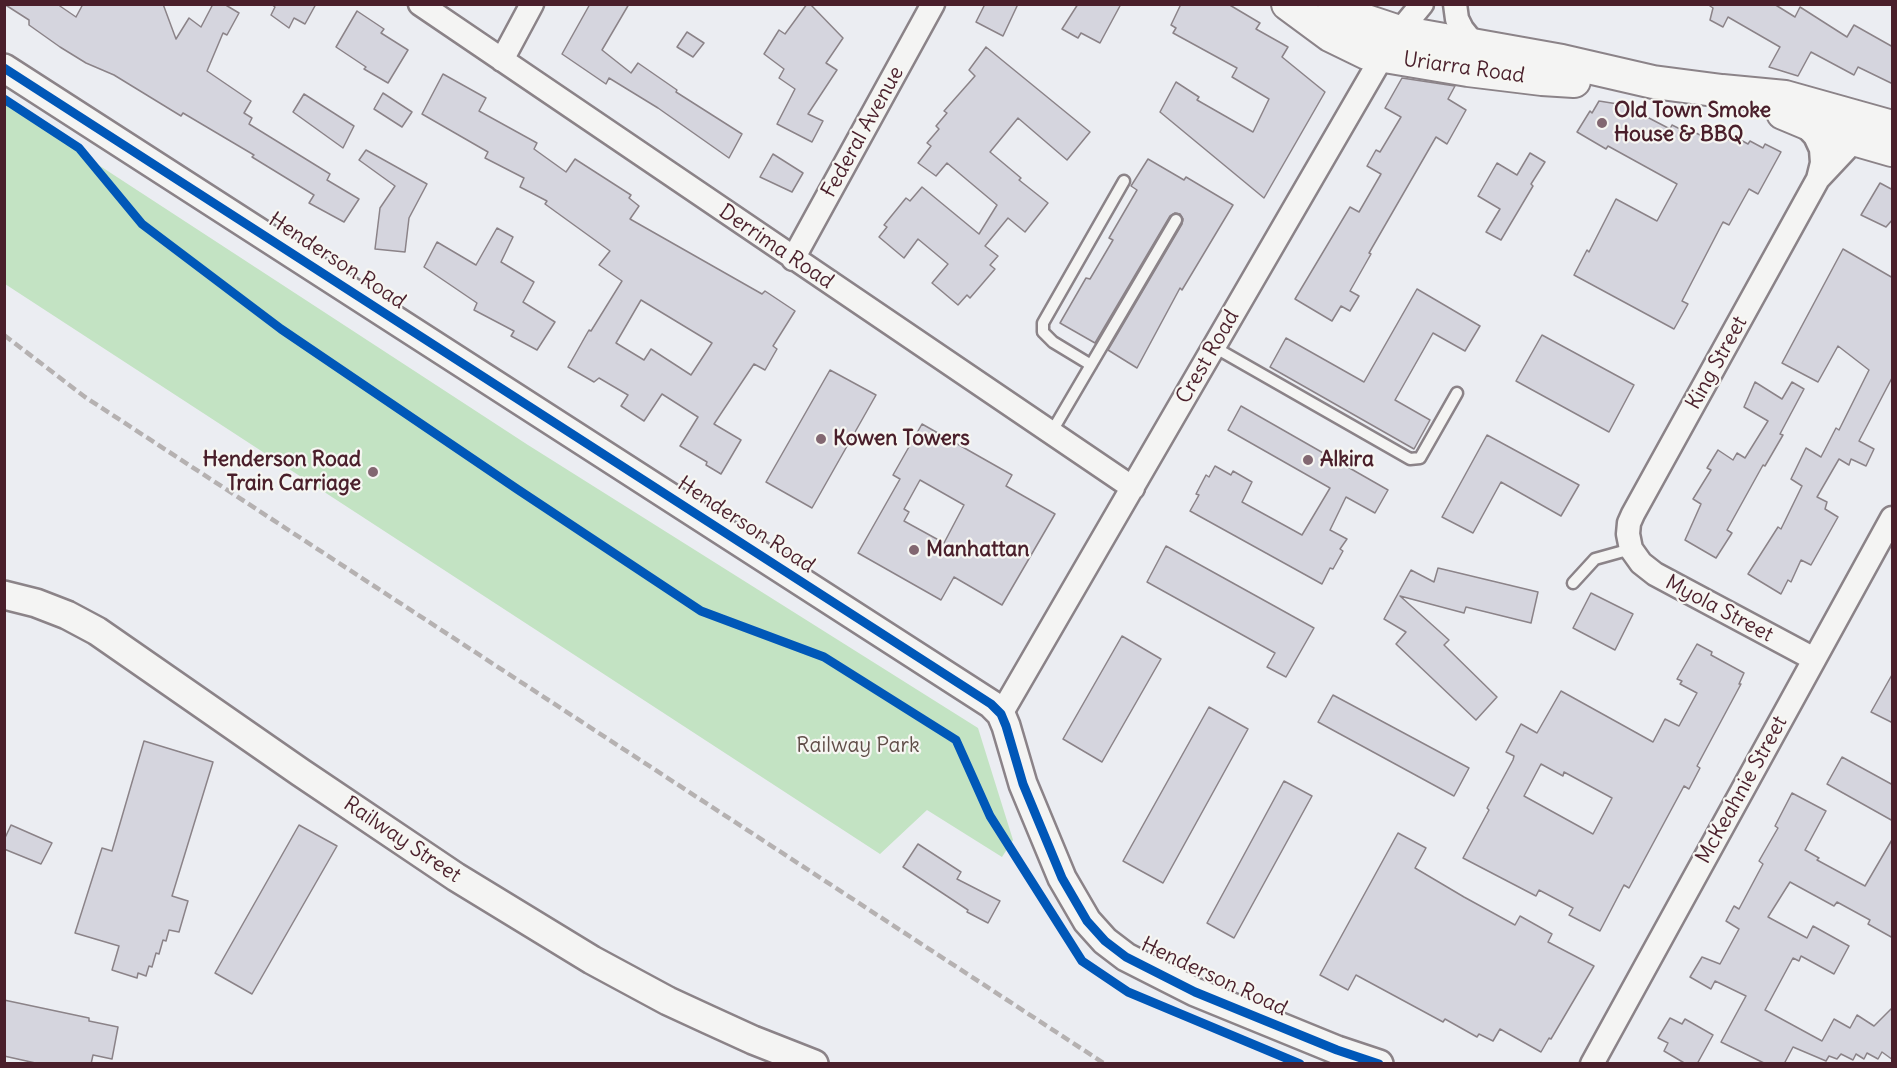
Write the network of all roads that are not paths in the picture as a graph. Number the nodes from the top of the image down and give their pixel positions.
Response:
1 (420, 4) edge
2 (532, 4) edge
3 (933, 4) edge
4 (1288, 4) edge
5 (1334, 4) edge
6 (1422, 4) edge
7 (1455, 4) edge
8 (1390, 45) junction
9 (1489, 48) junction
10 (502, 60) junction
11 (4, 68) edge
12 (1653, 82) junction
13 (1722, 91) junction
14 (1799, 120) junction
15 (1885, 140) edge
16 (1818, 179) junction
17 (1124, 181) dead end
18 (1176, 220) dead end
19 (793, 259) junction
20 (1214, 347) junction
21 (1091, 365) junction
22 (1457, 393) dead end
23 (1051, 433) junction
24 (1133, 488) junction
25 (1893, 518) edge
26 (1631, 549) junction
27 (1573, 583) dead end
28 (4, 595) edge
29 (1814, 659) junction
30 (1001, 714) junction
31 (814, 1064) edge
32 (1379, 1064) edge
33 (1592, 1064) edge

1 - 10 street, Derrima Road
2 - 10 street
3 - 19 street, Federal Avenue
4 - 8 main road, Uriarra Road
5 - 8 main road, Uriarra Road
6 - 8 street, Crest Road
7 - 9 street
8 - 9 main road, Uriarra Road
8 - 12 main road, Uriarra Road
8 - 20 street, Crest Road
9 - 12 main road, Uriarra Road
10 - 19 street, Derrima Road
11 - 30 street, Henderson Road
12 - 13 main road, Uriarra Road
13 - 14 main road, Uriarra Road
13 - 15 main road, Uriarra Road
14 - 15 main road, Uriarra Road
14 - 16 street, King Street
15 - 16 street, King Street
16 - 26 street, King Street
17 - 21 lane
18 - 21 lane
19 - 23 street, Derrima Road
20 - 22 lane
20 - 24 street, Crest Road
21 - 23 lane
23 - 24 street, Derrima Road
24 - 30 street, Crest Road
25 - 29 street, McKeahnie Street
26 - 27 lane
26 - 29 street, Myola Street
28 - 31 street, Railway Street
29 - 33 street, McKeahnie Street
30 - 32 street, Henderson Road

